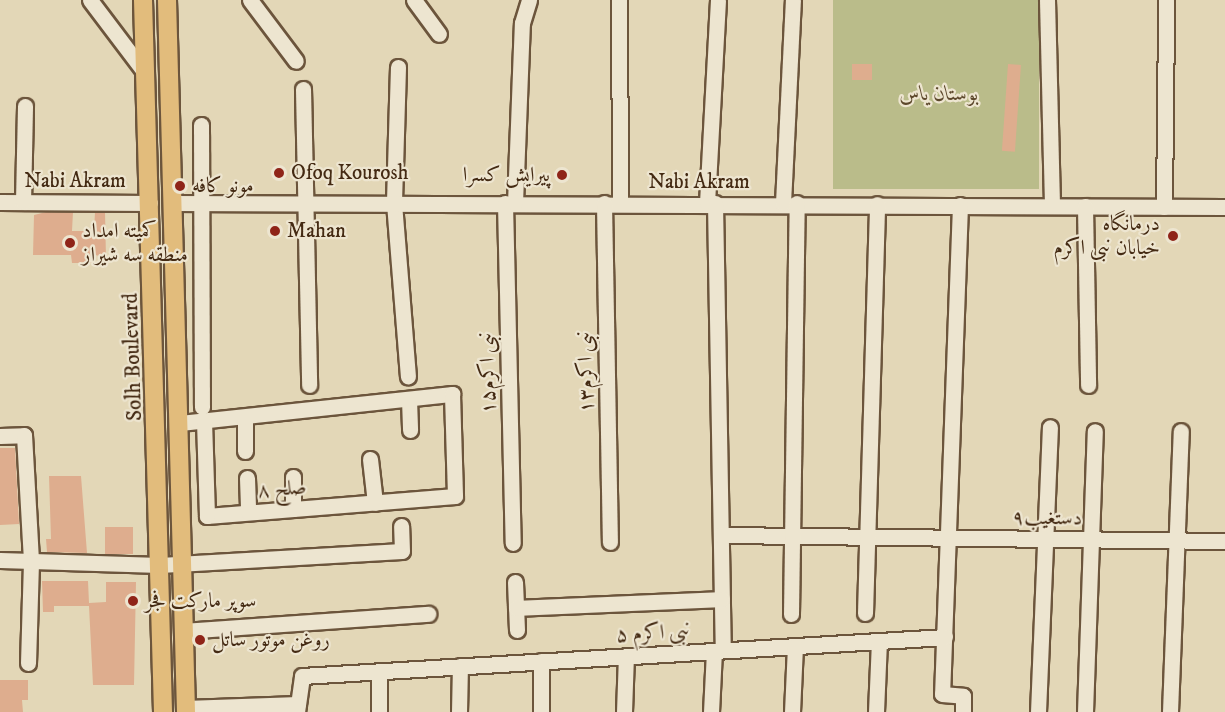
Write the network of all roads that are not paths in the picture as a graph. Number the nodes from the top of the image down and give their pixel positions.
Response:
1 (90, 0) edge
2 (143, 0) edge
3 (167, 0) edge
4 (250, 0) edge
5 (414, 0) edge
6 (619, 0) edge
7 (718, 0) edge
8 (793, 0) edge
9 (1047, 0) edge
10 (1166, 0) edge
11 (526, 4) edge
12 (439, 34) dead end
13 (296, 61) dead end
14 (398, 67) dead end
15 (143, 70) junction
16 (303, 89) dead end
17 (25, 106) dead end
18 (201, 125) dead end
19 (0, 202) edge
20 (23, 202) junction
21 (394, 202) junction
22 (612, 202) junction
23 (150, 203) junction
24 (172, 203) junction
25 (202, 203) junction
26 (303, 203) junction
27 (510, 203) junction
28 (711, 203) junction
29 (790, 203) junction
30 (877, 204) junction
31 (960, 205) junction
32 (1052, 206) junction
33 (1085, 206) junction
34 (1164, 207) junction
35 (1225, 207) edge
36 (408, 376) dead end
37 (309, 385) dead end
38 (1088, 385) dead end
39 (409, 399) junction
40 (203, 414) junction
41 (244, 417) junction
42 (180, 423) junction
43 (1050, 427) dead end
44 (410, 430) dead end
45 (1095, 430) dead end
46 (1181, 431) dead end
47 (0, 436) edge
48 (245, 451) dead end
49 (370, 459) dead end
50 (292, 477) dead end
51 (247, 478) dead end
52 (375, 503) junction
53 (293, 509) junction
54 (248, 512) junction
55 (401, 526) dead end
56 (721, 535) junction
57 (792, 536) junction
58 (868, 537) junction
59 (949, 538) junction
60 (1046, 539) junction
61 (1091, 540) junction
62 (1177, 541) junction
63 (1225, 541) edge
64 (610, 542) dead end
65 (513, 543) dead end
66 (0, 560) edge
67 (183, 561) junction
68 (31, 562) junction
69 (160, 566) junction
70 (515, 582) dead end
71 (722, 598) junction
72 (516, 608) junction
73 (865, 613) dead end
74 (428, 614) dead end
75 (790, 614) dead end
76 (517, 630) dead end
77 (183, 631) junction
78 (945, 637) junction
79 (879, 641) junction
80 (795, 646) junction
81 (719, 651) junction
82 (626, 656) junction
83 (541, 661) junction
84 (28, 663) dead end
85 (460, 666) junction
86 (379, 671) junction
87 (298, 708) edge
88 (185, 710) edge
89 (164, 712) edge
90 (379, 712) edge
91 (459, 712) edge
92 (541, 712) edge
93 (624, 712) edge
94 (711, 712) edge
95 (792, 712) edge
96 (876, 712) edge
97 (963, 712) edge
98 (1038, 712) edge
99 (1085, 712) edge
100 (1170, 712) edge

1 - 15 street
2 - 15 main road, Solh Boulevard
3 - 24 main road
4 - 13 street
5 - 12 street
6 - 22 street, نبی اکرم۱۳
7 - 28 street
8 - 29 street
9 - 32 street
10 - 34 street
11 - 27 street, نبی اکرم۱۵
14 - 21 street
15 - 23 main road, Solh Boulevard
16 - 26 street
17 - 20 street
18 - 25 street
19 - 20 street, Nabi Akram
20 - 23 street, Nabi Akram
21 - 26 street, Nabi Akram
21 - 27 street, Nabi Akram
21 - 36 street
22 - 27 street, Nabi Akram
22 - 28 street, Nabi Akram
22 - 64 street, نبی اکرم۱۳
23 - 69 main road, Solh Boulevard
24 - 25 street, Nabi Akram
24 - 42 main road
25 - 26 street, Nabi Akram
25 - 40 street
26 - 37 street
27 - 65 street, نبی اکرم۱۵
28 - 29 street, Nabi Akram
28 - 56 street
29 - 30 street, Nabi Akram
29 - 57 street
30 - 31 street, Nabi Akram
30 - 58 street
31 - 32 street, Nabi Akram
31 - 59 street
32 - 33 street, Nabi Akram
33 - 34 street, Nabi Akram
33 - 38 street
34 - 35 street, Nabi Akram
39 - 41 street
39 - 44 street
39 - 52 street, ۸ صلح
40 - 41 street
40 - 42 street
40 - 54 street, ۸ صلح
41 - 48 street
42 - 67 main road
43 - 60 street
45 - 61 street
46 - 62 street
47 - 68 street
49 - 52 street
50 - 53 street
51 - 54 street
52 - 53 street, ۸ صلح
53 - 54 street, ۸ صلح
55 - 67 street
56 - 57 street
56 - 71 street
57 - 58 street, دستغیب۹
57 - 75 street
58 - 59 street, دستغیب۹
58 - 73 street
59 - 60 street, دستغیب۹
59 - 78 street
60 - 61 street, دستغیب۹
60 - 98 street
61 - 62 street, دستغیب۹
61 - 99 street
62 - 63 street, دستغیب۹
62 - 100 street
66 - 68 street
67 - 69 street
67 - 77 main road
68 - 69 street
68 - 84 street
69 - 89 main road, Solh Boulevard
70 - 72 street
71 - 72 street
71 - 81 street
72 - 76 street
74 - 77 street
77 - 88 main road
78 - 79 street, نبی اکرم ۵
78 - 97 street
79 - 80 street, نبی اکرم ۵
79 - 96 street
80 - 81 street, نبی اکرم ۵
80 - 95 street
81 - 82 street, نبی اکرم ۵
81 - 94 street
82 - 83 street, نبی اکرم ۵
82 - 93 street
83 - 85 street, نبی اکرم ۵
83 - 92 street
85 - 86 street, نبی اکرم ۵
85 - 91 street
86 - 87 street, نبی اکرم ۵
86 - 90 street
87 - 88 street

